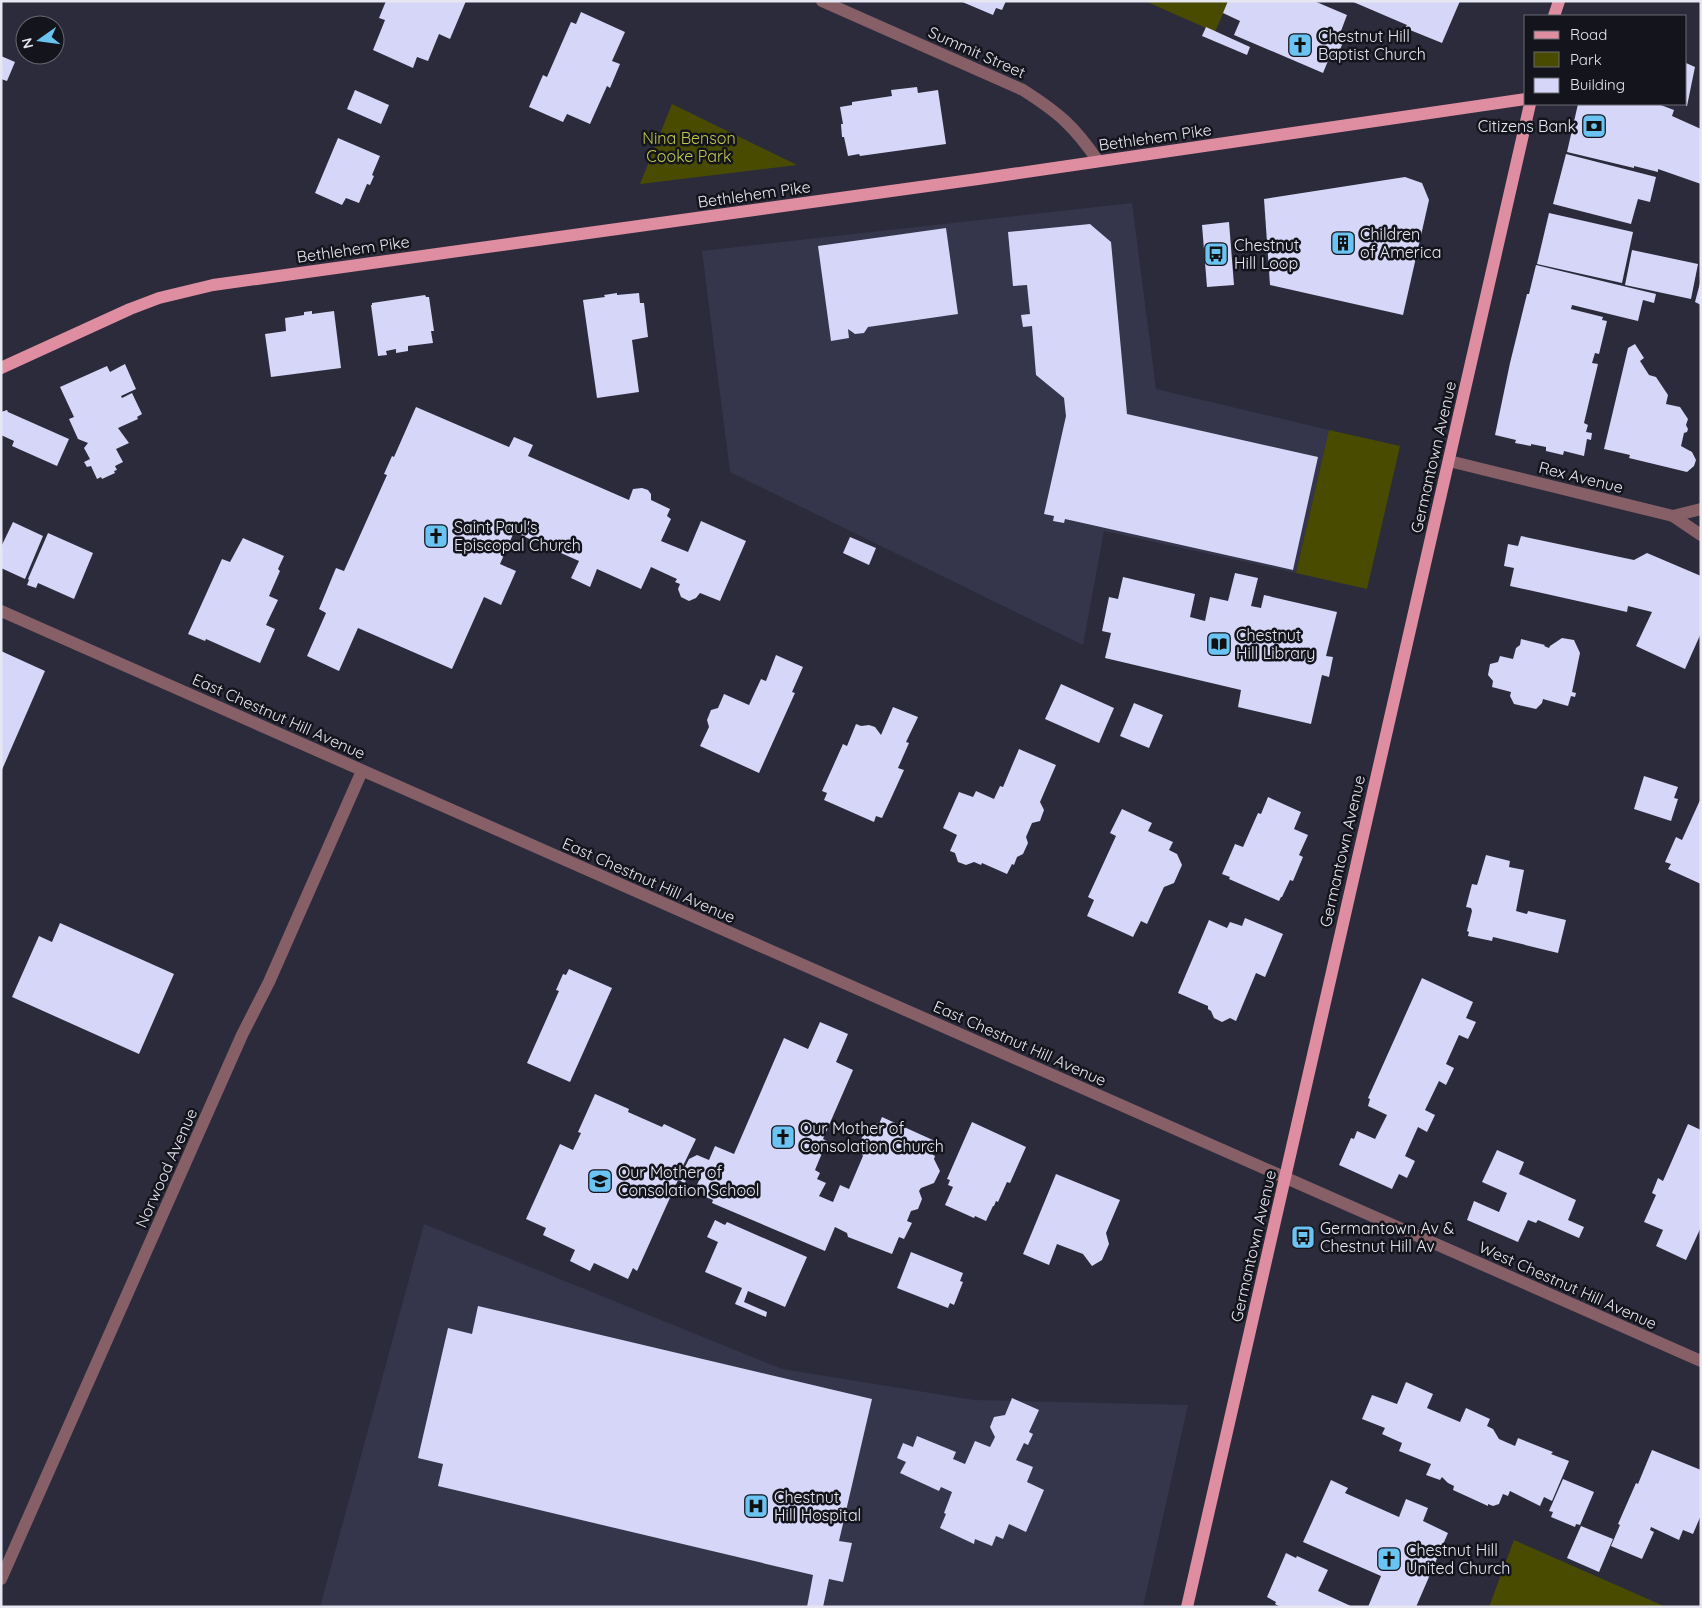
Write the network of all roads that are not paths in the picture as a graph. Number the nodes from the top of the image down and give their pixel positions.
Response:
1 (822, 1) edge
2 (1559, 1) edge
3 (1554, 15) edge
4 (1524, 99) edge
5 (1530, 105) edge
6 (1098, 162) junction
7 (1, 368) edge
8 (1449, 461) junction
9 (1701, 509) edge
10 (1674, 516) junction
11 (1701, 535) edge
12 (1, 611) edge
13 (362, 771) junction
14 (1284, 1178) junction
15 (1701, 1361) edge
16 (1, 1579) edge
17 (1187, 1607) edge

1 - 6 street, Summit Street
2 - 3 main road
4 - 6 main road, Bethlehem Pike
5 - 8 main road, Germantown Avenue
6 - 7 main road, Bethlehem Pike
8 - 10 street, Rex Avenue
8 - 14 main road, Germantown Avenue
9 - 10 street
10 - 11 street, Rex Avenue
12 - 13 street, East Chestnut Hill Avenue
13 - 14 street, East Chestnut Hill Avenue
13 - 16 street, Norwood Avenue
14 - 15 street, West Chestnut Hill Avenue
14 - 17 main road, Germantown Avenue

